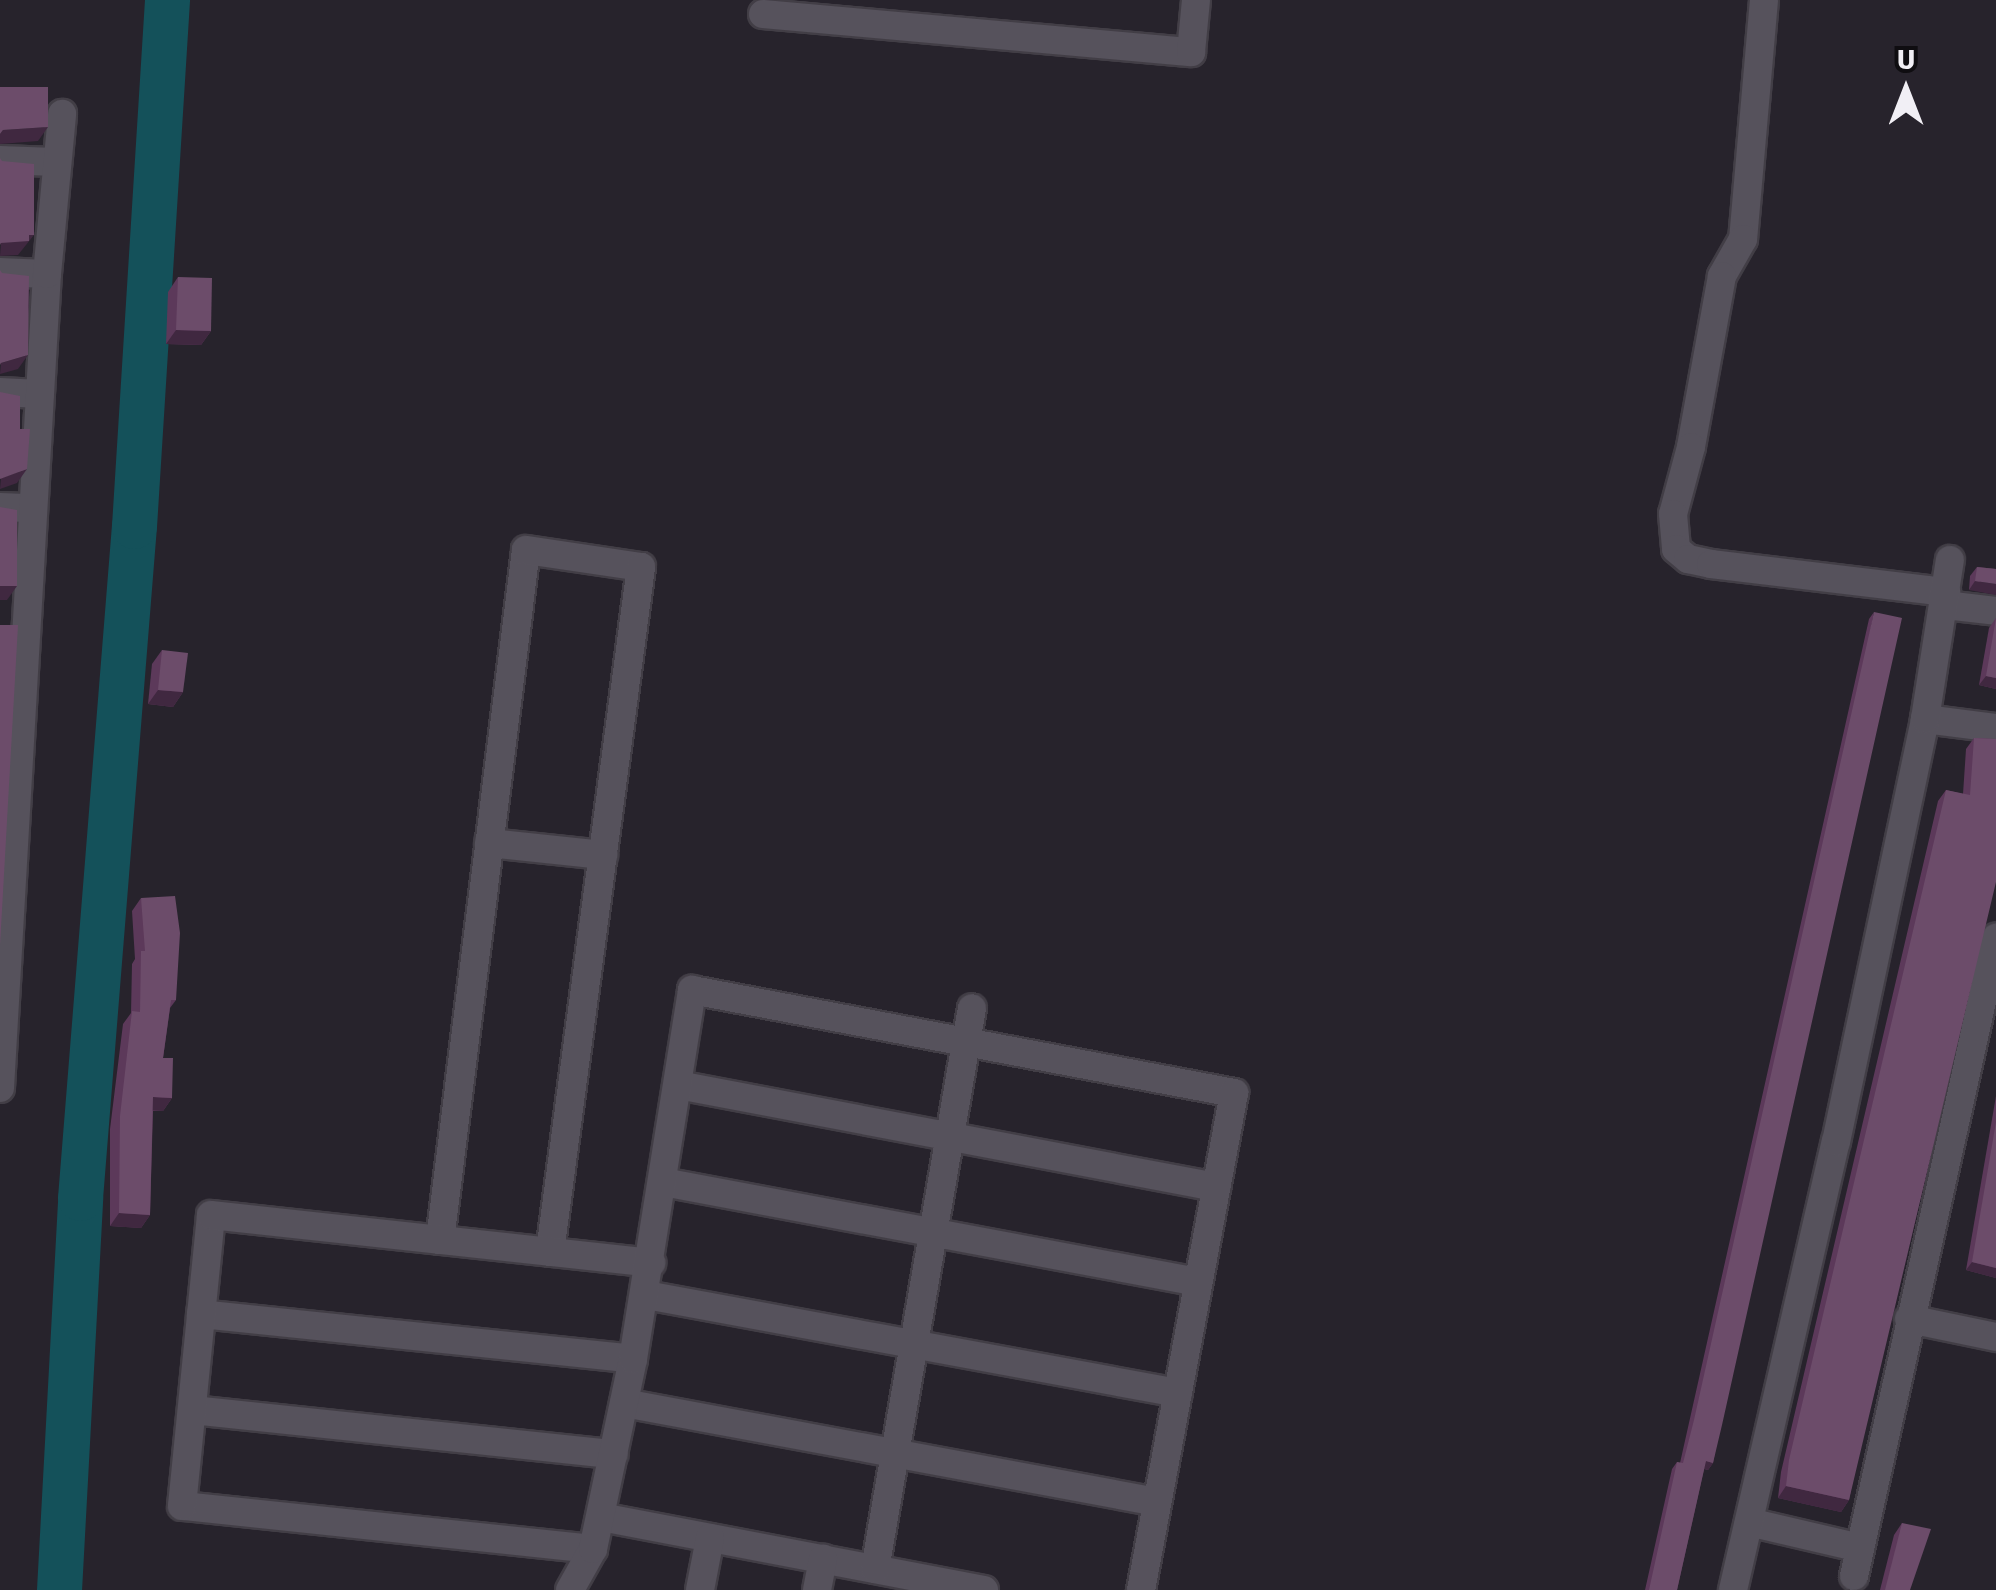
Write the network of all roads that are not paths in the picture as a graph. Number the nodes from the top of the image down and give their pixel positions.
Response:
1 (1196, 0) edge
2 (1764, 0) edge
3 (763, 14) dead end
4 (62, 114) dead end
5 (0, 160) edge
6 (56, 162) junction
7 (0, 272) edge
8 (47, 274) junction
9 (0, 392) edge
10 (40, 394) junction
11 (0, 507) edge
12 (34, 508) junction
13 (1950, 560) dead end
14 (1946, 598) junction
15 (1996, 611) edge
16 (13, 623) edge
17 (1925, 720) junction
18 (1996, 728) edge
19 (490, 843) junction
20 (603, 855) junction
21 (8, 868) edge
22 (1996, 938) edge
23 (1992, 970) edge
24 (972, 1008) dead end
25 (966, 1042) junction
26 (678, 1085) junction
27 (0, 1088) edge
28 (950, 1136) junction
29 (663, 1182) junction
30 (1216, 1187) junction
31 (934, 1233) junction
32 (440, 1240) junction
33 (550, 1252) junction
34 (651, 1263) junction
35 (1198, 1282) junction
36 (646, 1295) junction
37 (200, 1314) junction
38 (1909, 1320) junction
39 (1996, 1337) edge
40 (914, 1344) junction
41 (633, 1359) junction
42 (1178, 1393) junction
43 (624, 1404) junction
44 (192, 1410) junction
45 (614, 1454) junction
46 (895, 1454) junction
47 (1157, 1502) junction
48 (601, 1517) junction
49 (1749, 1522) junction
50 (710, 1538) junction
51 (1860, 1548) junction
52 (593, 1549) junction
53 (824, 1559) junction
54 (875, 1569) junction
55 (1854, 1576) dead end
56 (570, 1590) edge
57 (700, 1590) edge
58 (817, 1590) edge
59 (984, 1590) edge
60 (1141, 1590) edge
61 (1733, 1590) edge

1 - 3 street
2 - 14 street
4 - 6 street
5 - 6 street
6 - 8 street
7 - 8 street
8 - 10 street
9 - 10 street
10 - 12 street
11 - 12 street
12 - 16 street
13 - 14 street
14 - 15 street
14 - 17 street
16 - 21 street
17 - 18 street
17 - 49 street
19 - 20 street
19 - 20 street
19 - 32 street
20 - 33 street
21 - 27 street
22 - 23 street
23 - 38 street
24 - 25 street
25 - 26 street
25 - 28 street
25 - 30 street
26 - 28 street
26 - 29 street
28 - 30 street
28 - 31 street
29 - 31 street
29 - 34 street
30 - 35 street
31 - 35 street
31 - 40 street
32 - 33 street
32 - 37 street
33 - 34 street
34 - 36 street
35 - 42 street
36 - 40 street
36 - 41 street
37 - 41 street
37 - 44 street
38 - 39 street
38 - 51 street
40 - 42 street
40 - 46 street
41 - 43 street
42 - 47 street
43 - 45 street
43 - 46 street
44 - 45 street
44 - 52 street
45 - 48 street
46 - 47 street
46 - 54 street
47 - 60 street
48 - 50 street
48 - 52 street
49 - 51 street
49 - 61 street
50 - 53 street
50 - 57 street
51 - 55 street
52 - 56 street
53 - 54 street
53 - 58 street
54 - 59 street

